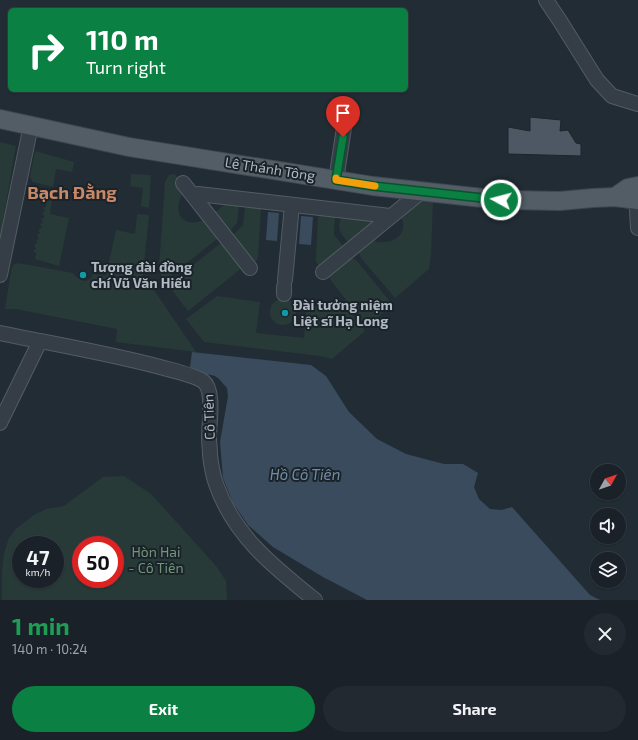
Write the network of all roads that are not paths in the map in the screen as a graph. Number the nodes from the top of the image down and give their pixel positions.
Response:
1 (546, 0) edge
2 (638, 104) edge
3 (348, 108) dead end
4 (0, 119) edge
5 (30, 125) junction
6 (336, 180) junction
7 (183, 182) dead end
8 (422, 191) junction
9 (637, 193) edge
10 (193, 195) junction
11 (292, 205) junction
12 (390, 216) junction
13 (638, 228) edge
14 (250, 268) dead end
15 (323, 272) dead end
16 (0, 275) edge
17 (284, 287) dead end
18 (0, 333) edge
19 (40, 342) junction
20 (0, 423) edge
21 (315, 600) edge

1 - 2 street
3 - 6 street
4 - 5 main road, Lê Thánh Tông
5 - 6 main road, Lê Thánh Tông
5 - 16 street
6 - 8 main road, Lê Thánh Tông
7 - 10 street
8 - 9 main road, Lê Thánh Tông
8 - 12 street
9 - 13 street
10 - 11 street
10 - 14 street
11 - 12 street
11 - 17 street
12 - 15 street
18 - 19 street, Cô Tiên
19 - 20 street
19 - 21 street, Cô Tiên

